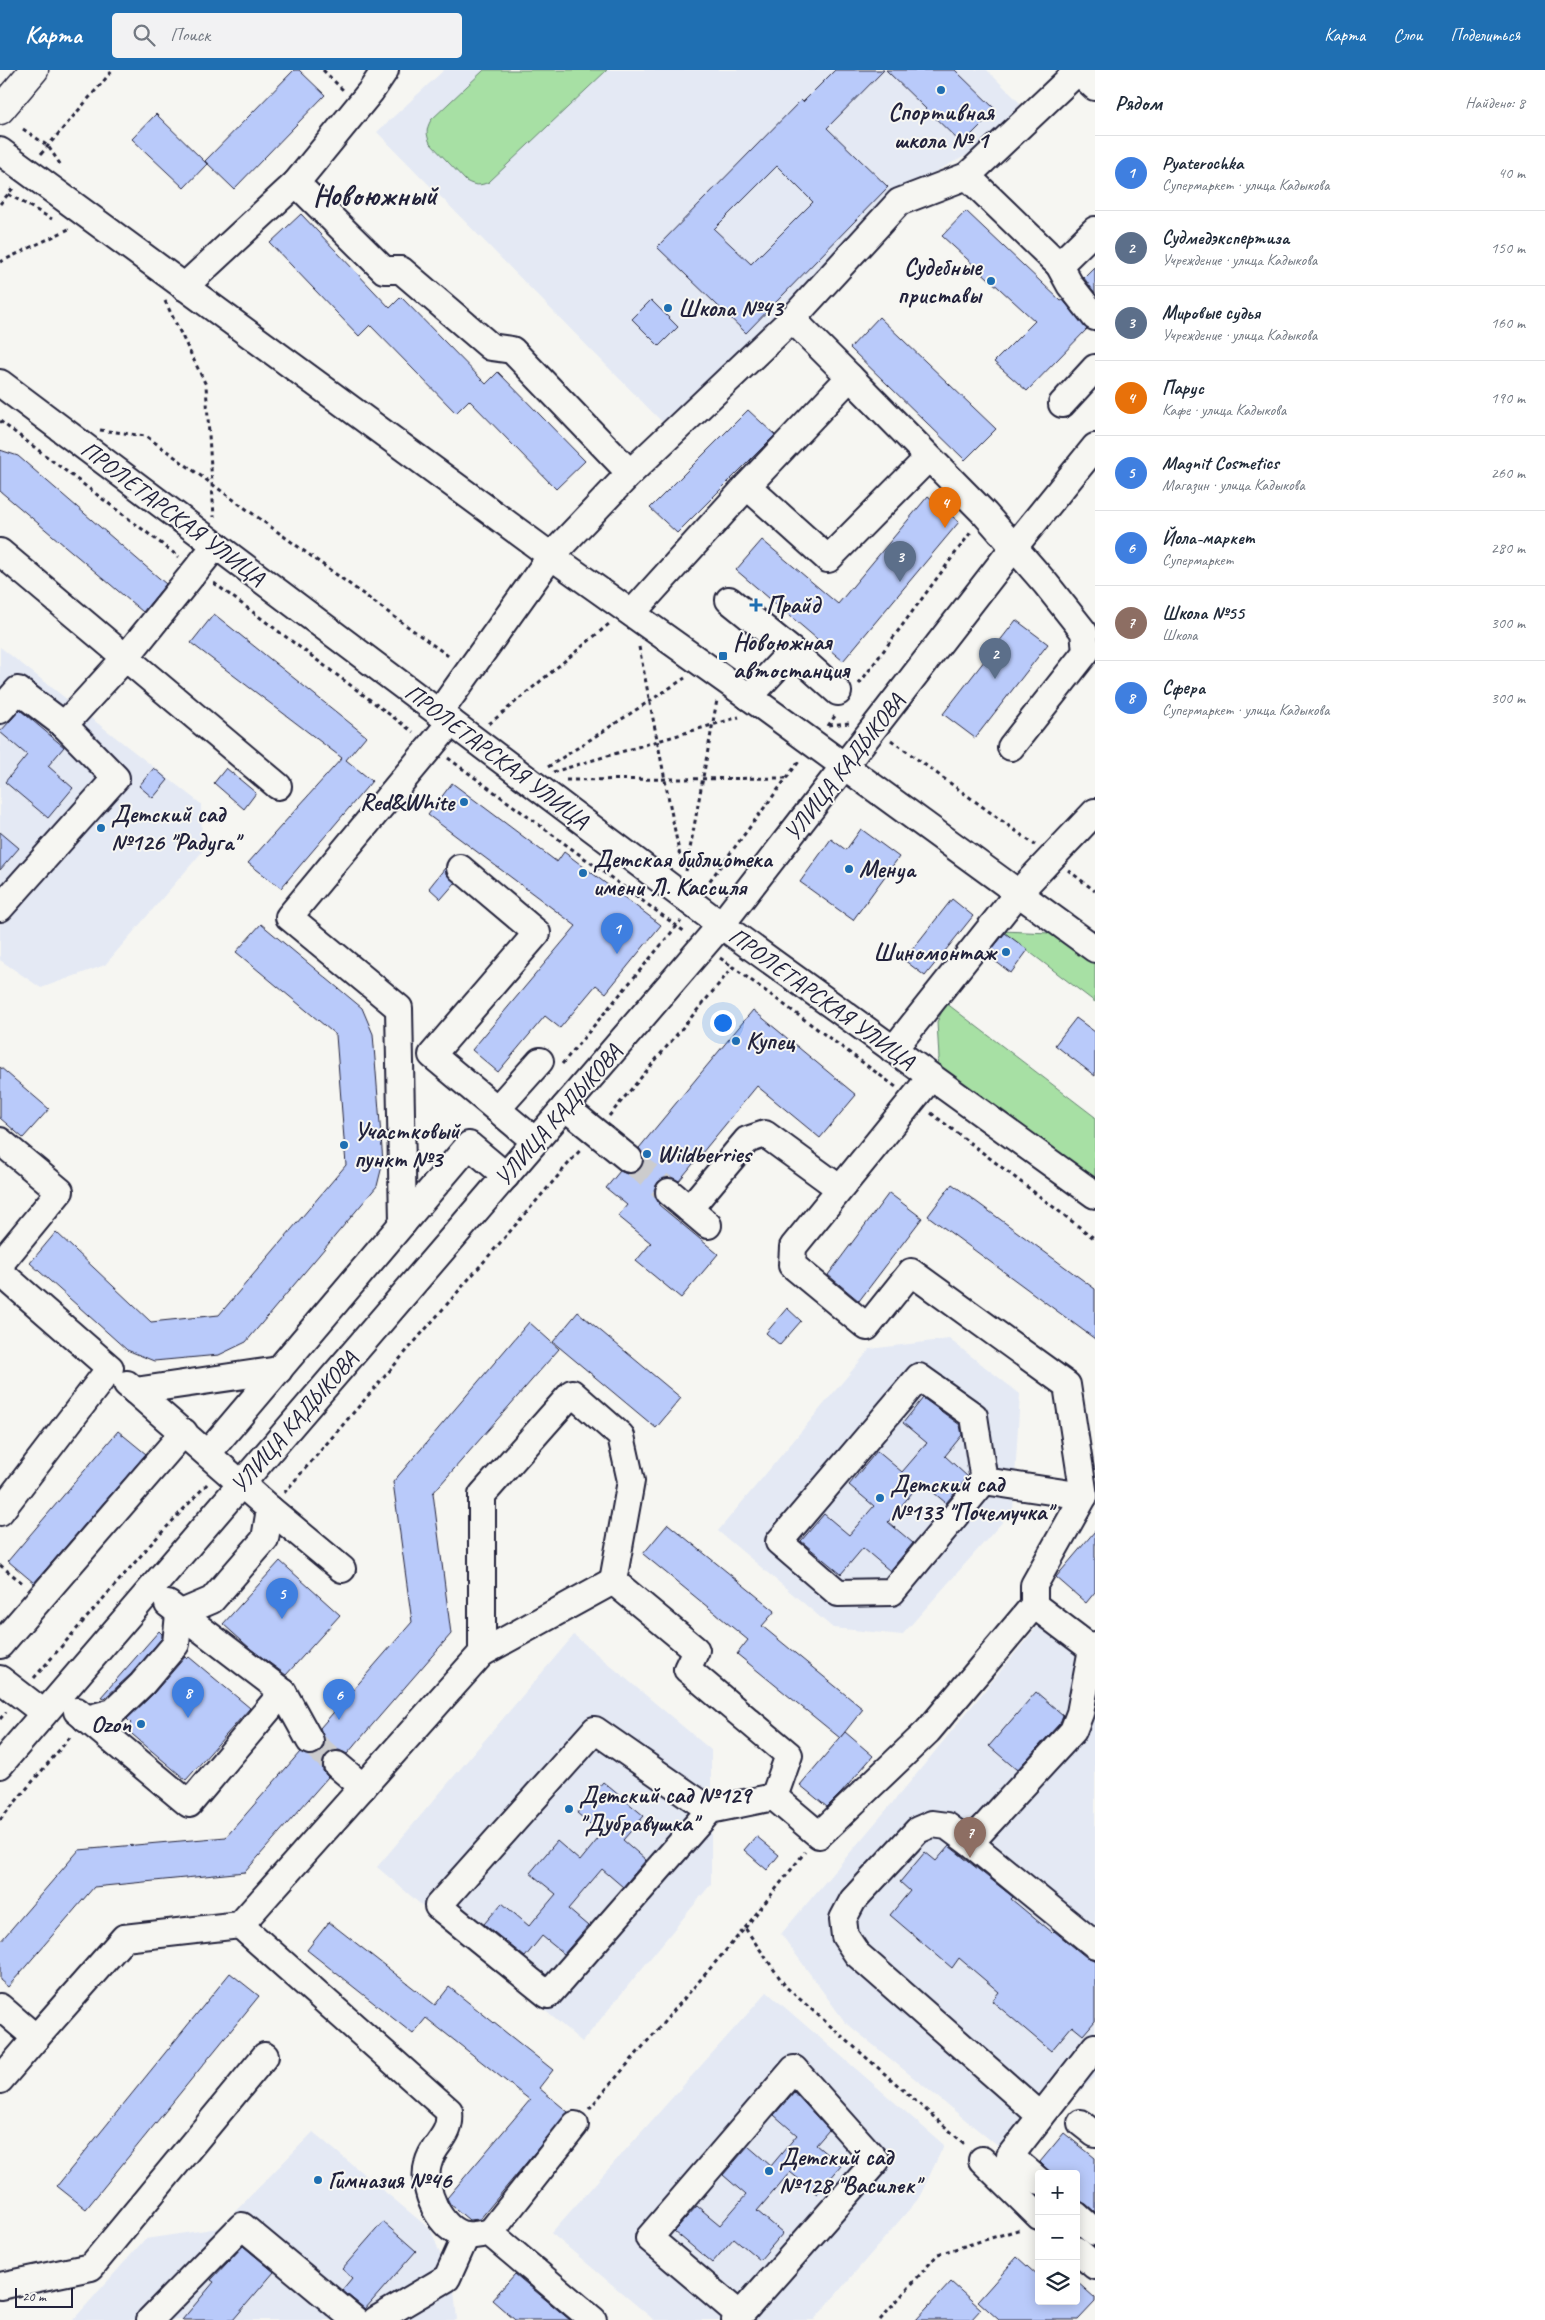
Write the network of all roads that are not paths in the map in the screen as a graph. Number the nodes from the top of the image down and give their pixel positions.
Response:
1 (34, 70) edge
2 (385, 70) edge
3 (1083, 76) edge
4 (0, 110) edge
5 (0, 151) edge
6 (967, 176) junction
7 (296, 183) junction
8 (1095, 230) edge
9 (1059, 265) junction
10 (172, 290) junction
11 (1095, 317) edge
12 (792, 319) junction
13 (1095, 368) edge
14 (850, 377) junction
15 (0, 383) edge
16 (1062, 404) dead end
17 (1095, 447) edge
18 (928, 458) junction
19 (630, 473) junction
20 (747, 486) junction
21 (216, 545) junction
22 (1014, 547) junction
23 (0, 552) edge
24 (551, 556) junction
25 (729, 600) dead end
26 (629, 611) junction
27 (792, 651) junction
28 (126, 657) junction
29 (838, 692) dead end
30 (757, 703) junction
31 (0, 710) edge
32 (445, 717) junction
33 (64, 725) junction
34 (1012, 747) dead end
35 (846, 767) junction
36 (278, 786) dead end
37 (1093, 819) edge
38 (460, 868) dead end
39 (1018, 893) junction
40 (0, 908) edge
41 (721, 925) junction
42 (1095, 949) edge
43 (893, 1050) junction
44 (540, 1060) dead end
45 (931, 1077) junction
46 (565, 1107) junction
47 (497, 1109) junction
48 (0, 1141) edge
49 (535, 1141) junction
50 (629, 1159) tunnel mouth
51 (506, 1176) junction
52 (840, 1188) junction
53 (669, 1192) tunnel mouth
54 (1095, 1195) edge
55 (689, 1209) junction
56 (404, 1223) junction
57 (708, 1226) dead end
58 (0, 1264) edge
59 (0, 1272) edge
60 (110, 1368) junction
61 (279, 1370) junction
62 (136, 1391) junction
63 (184, 1432) junction
64 (208, 1453) junction
65 (984, 1481) junction
66 (242, 1482) junction
67 (1084, 1496) junction
68 (270, 1508) junction
69 (0, 1512) edge
70 (342, 1569) dead end
71 (613, 1581) junction
72 (150, 1589) junction
73 (1034, 1605) junction
74 (179, 1614) junction
75 (0, 1645) edge
76 (1093, 1647) edge
77 (482, 1653) junction
78 (4, 1688) edge
79 (283, 1692) junction
80 (52, 1705) junction
81 (86, 1718) junction
82 (310, 1741) tunnel mouth
83 (0, 1765) edge
84 (337, 1765) tunnel mouth
85 (363, 1787) junction
86 (774, 1797) junction
87 (710, 1810) junction
88 (970, 1843) junction
89 (240, 1925) junction
90 (1095, 1945) edge
91 (0, 2007) edge
92 (36, 2038) junction
93 (1095, 2047) edge
94 (265, 2056) dead end
95 (0, 2080) edge
96 (1041, 2116) junction
97 (575, 2125) road end
98 (982, 2160) road end
99 (1035, 2178) edge
100 (1080, 2219) edge
101 (1034, 2222) edge
102 (1095, 2232) edge
103 (478, 2234) junction
104 (1080, 2253) edge
105 (1095, 2266) edge
106 (0, 2286) edge
107 (738, 2318) edge
108 (150, 2320) edge
109 (355, 2320) edge
110 (376, 2320) edge
111 (593, 2320) edge

1 - 4 main road
2 - 7 street
3 - 6 street
5 - 10 street
6 - 9 street
6 - 12 street
7 - 10 street
7 - 19 street
8 - 9 street
9 - 11 street
10 - 24 street
12 - 14 street
12 - 19 street
13 - 16 street
14 - 18 street
14 - 20 street
15 - 21 street, ПРОЛЕТАРСКАЯ УЛИЦА
17 - 22 street, УЛИЦА КАДЫКОВА
18 - 20 street
18 - 22 street
19 - 24 street
20 - 26 street
21 - 28 street
21 - 32 street, ПРОЛЕТАРСКАЯ УЛИЦА
22 - 34 street
22 - 35 street, УЛИЦА КАДЫКОВА
23 - 28 street
24 - 26 street
24 - 32 street
25 - 27 street
26 - 30 street
27 - 29 street
27 - 30 street
28 - 33 street
28 - 36 street
30 - 35 street
31 - 33 street
32 - 41 street, ПРОЛЕТАРСКАЯ УЛИЦА
32 - 56 street
33 - 40 street
35 - 39 street
35 - 41 street, УЛИЦА КАДЫКОВА
37 - 39 street
38 - 47 street
39 - 42 street
39 - 43 street
41 - 43 street, ПРОЛЕТАРСКАЯ УЛИЦА
41 - 46 street, УЛИЦА КАДЫКОВА
43 - 45 street, ПРОЛЕТАРСКАЯ УЛИЦА
44 - 47 street
45 - 52 street
45 - 54 street, ПРОЛЕТАРСКАЯ УЛИЦА
46 - 49 street, УЛИЦА КАДЫКОВА
46 - 50 street
47 - 49 street
48 - 58 street
49 - 51 street, УЛИЦА КАДЫКОВА
51 - 56 street
51 - 66 street, УЛИЦА КАДЫКОВА
52 - 55 street
52 - 67 street
53 - 55 street
55 - 57 street
56 - 61 street
59 - 60 street
60 - 62 street
60 - 69 street
61 - 62 street
61 - 64 street
62 - 63 street
63 - 64 street
63 - 75 street
64 - 66 street
65 - 65 street
65 - 67 street
66 - 68 street
66 - 72 street, УЛИЦА КАДЫКОВА
67 - 73 street
68 - 70 street
68 - 74 street
71 - 77 street
71 - 77 street
71 - 86 street
72 - 74 street
72 - 80 street, УЛИЦА КАДЫКОВА
73 - 76 street
73 - 86 street
74 - 79 street
74 - 81 street
76 - 88 street
77 - 85 street
78 - 80 street
79 - 81 street
79 - 82 street
80 - 81 street
80 - 83 street, УЛИЦА КАДЫКОВА
84 - 85 street
85 - 89 street
86 - 87 street
87 - 87 street
88 - 90 street
88 - 96 street
89 - 92 street
89 - 103 street
91 - 92 street
92 - 95 street
93 - 96 street
94 - 106 street
96 - 99 street
97 - 103 street
98 - 101 street
100 - 102 street
103 - 110 street
103 - 111 street
104 - 105 street
107 - 107 street
108 - 109 street

